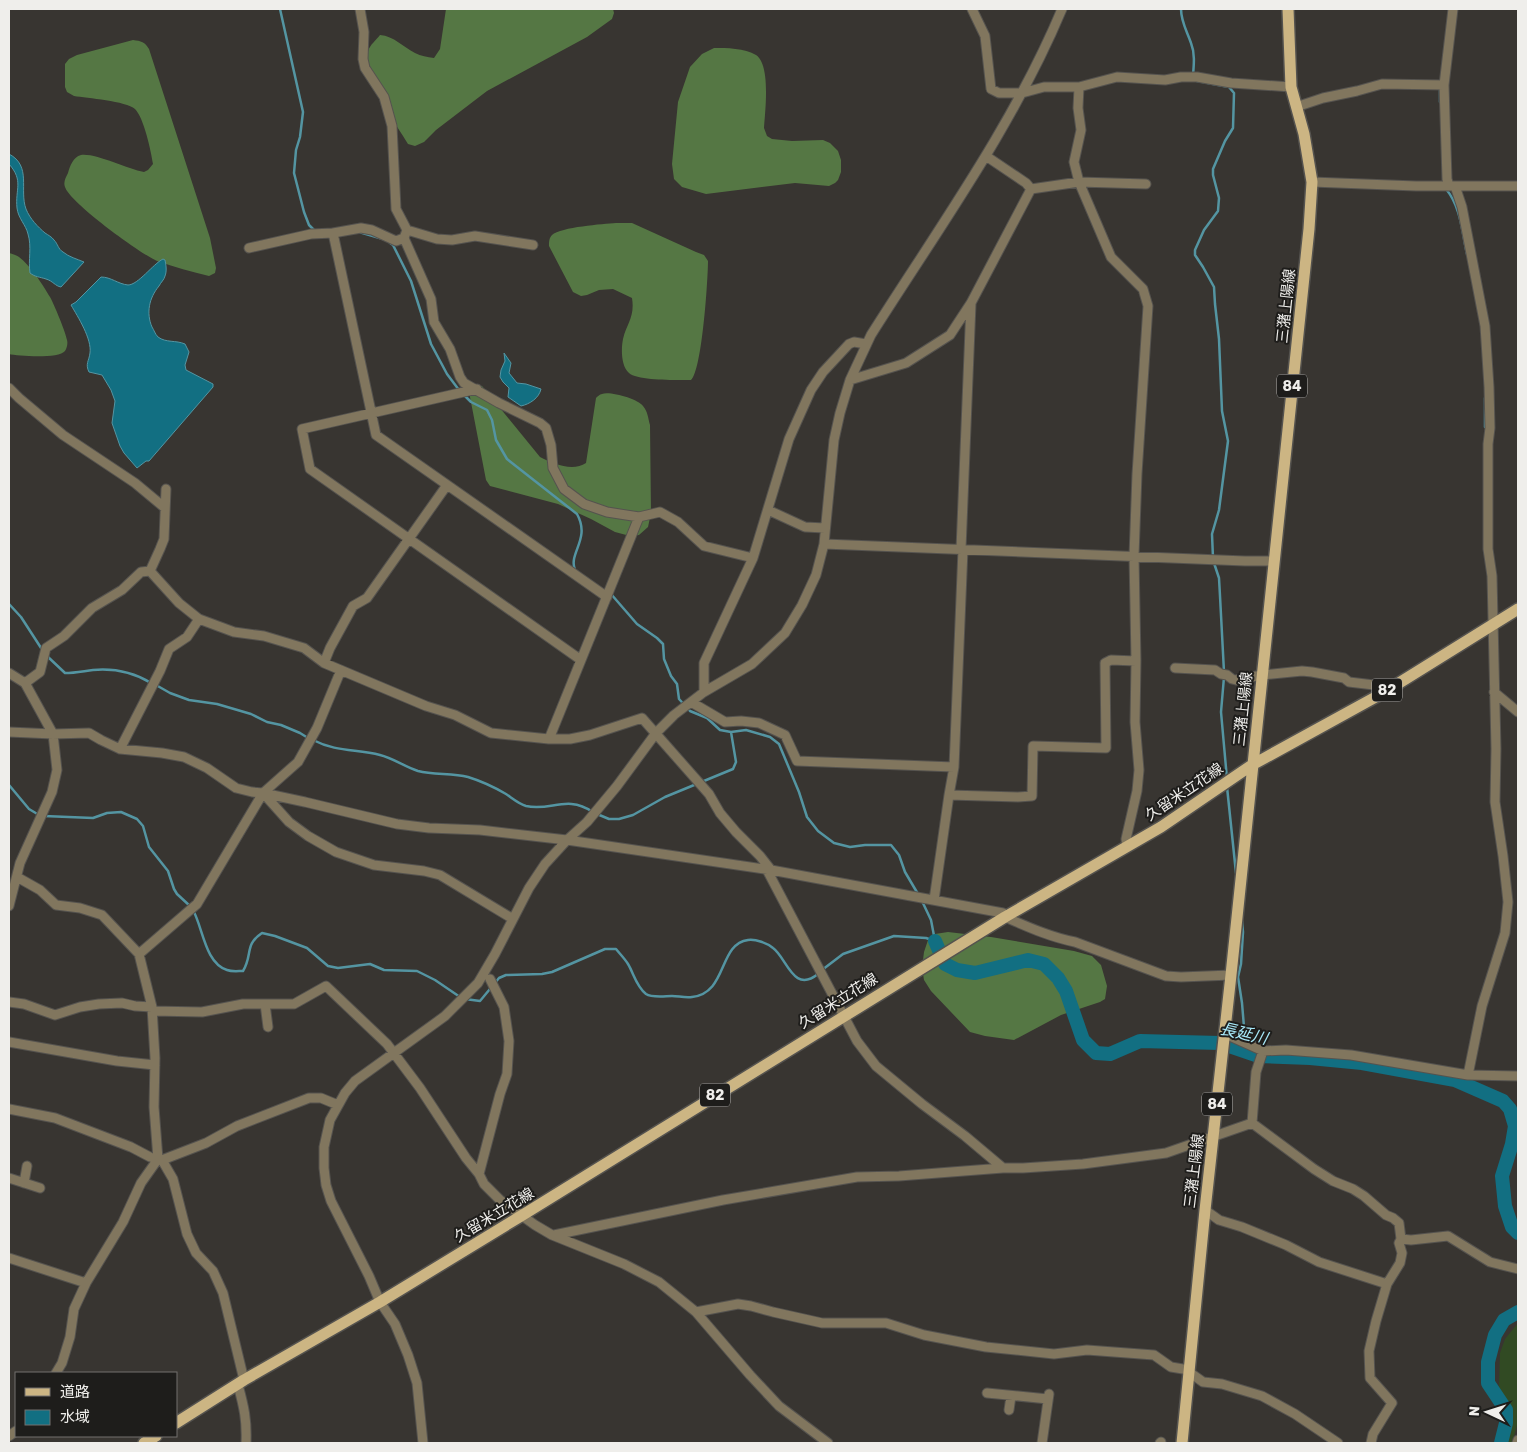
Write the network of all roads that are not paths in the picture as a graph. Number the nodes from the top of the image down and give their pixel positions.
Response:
1 (360, 9) edge
2 (972, 9) edge
3 (1062, 9) edge
4 (1288, 9) edge
5 (1453, 9) edge
6 (1444, 85) junction
7 (1079, 87) junction
8 (1291, 87) junction
9 (1022, 93) junction
10 (1296, 107) junction
11 (986, 156) junction
12 (1079, 182) junction
13 (1312, 182) junction
14 (1146, 184) dead end
15 (1452, 186) junction
16 (1518, 186) edge
17 (1031, 189) junction
18 (333, 233) junction
19 (406, 234) junction
20 (533, 245) dead end
21 (250, 248) dead end
22 (971, 303) junction
23 (866, 344) junction
24 (850, 380) junction
25 (9, 388) edge
26 (477, 389) junction
27 (371, 413) junction
28 (447, 485) junction
29 (166, 489) dead end
30 (165, 508) junction
31 (768, 510) junction
32 (639, 517) junction
33 (825, 528) junction
34 (410, 539) junction
35 (824, 544) junction
36 (962, 549) junction
37 (1134, 556) junction
38 (753, 558) junction
39 (1274, 561) junction
40 (150, 571) junction
41 (607, 597) junction
42 (1518, 609) edge
43 (199, 619) junction
44 (1493, 626) junction
45 (581, 660) junction
46 (1136, 661) junction
47 (324, 663) junction
48 (1176, 668) dead end
49 (341, 670) junction
50 (9, 673) edge
51 (1262, 675) junction
52 (25, 683) junction
53 (704, 692) junction
54 (1494, 692) junction
55 (1383, 693) junction
56 (690, 703) junction
57 (1518, 712) edge
58 (9, 732) edge
59 (656, 733) junction
60 (53, 734) junction
61 (549, 739) junction
62 (120, 749) junction
63 (1252, 764) junction
64 (954, 767) junction
65 (263, 793) junction
66 (949, 795) junction
67 (566, 840) junction
68 (1127, 847) junction
69 (769, 870) junction
70 (17, 877) junction
71 (934, 900) junction
72 (9, 906) edge
73 (1006, 917) junction
74 (513, 919) junction
75 (139, 954) junction
76 (1231, 975) junction
77 (490, 978) dead end
78 (9, 1002) edge
79 (265, 1004) junction
80 (152, 1009) junction
81 (844, 1015) junction
82 (268, 1027) dead end
83 (1225, 1034) junction
84 (9, 1042) edge
85 (1263, 1051) junction
86 (394, 1053) junction
87 (155, 1065) junction
88 (1468, 1076) junction
89 (1518, 1076) edge
90 (338, 1105) junction
91 (9, 1109) edge
92 (1252, 1124) junction
93 (1214, 1136) junction
94 (160, 1160) junction
95 (27, 1166) dead end
96 (1003, 1168) junction
97 (479, 1174) junction
98 (9, 1178) edge
99 (24, 1183) junction
100 (40, 1188) dead end
101 (1205, 1210) junction
102 (521, 1216) junction
103 (552, 1235) junction
104 (1401, 1239) junction
105 (9, 1258) edge
106 (1518, 1269) edge
107 (86, 1283) junction
108 (1387, 1284) junction
109 (380, 1302) junction
110 (696, 1312) junction
111 (1189, 1371) junction
112 (57, 1372) edge
113 (241, 1383) junction
114 (988, 1393) dead end
115 (1011, 1396) junction
116 (1009, 1410) dead end
117 (178, 1422) edge
118 (246, 1443) edge
119 (423, 1443) edge
120 (828, 1443) edge
121 (1042, 1443) edge
122 (1182, 1443) edge
123 (1338, 1443) edge
124 (1370, 1443) edge

1 - 19 street
2 - 9 street
3 - 9 street
4 - 8 main road, 三潴上陽線 / 84
5 - 6 street
6 - 10 street
6 - 15 street
7 - 8 street
7 - 9 street
7 - 12 street
8 - 10 main road, 三潴上陽線 / 84
9 - 11 street
10 - 13 main road, 三潴上陽線 / 84
11 - 17 street
11 - 23 street
12 - 14 street
12 - 17 street
12 - 37 street
13 - 15 street
13 - 39 main road, 三潴上陽線 / 84
15 - 16 street
15 - 44 street
17 - 22 street
18 - 19 street
18 - 21 street
18 - 27 street
19 - 20 street
19 - 26 street
22 - 24 street
22 - 36 street
23 - 24 street
23 - 31 street
24 - 33 street
25 - 30 street
26 - 27 street
26 - 32 street
27 - 28 street
27 - 34 street
28 - 34 street
28 - 41 street
29 - 30 street
30 - 40 street
31 - 33 street
31 - 38 street
32 - 38 street
32 - 41 street
33 - 35 street
34 - 45 street
34 - 47 street
35 - 36 street
35 - 53 street
36 - 37 street
36 - 64 street
37 - 39 street
37 - 46 street
38 - 53 street
39 - 51 main road, 三潴上陽線 / 84
40 - 43 street
40 - 52 street
41 - 45 street
42 - 44 main road, 久留米立花線 / 82
43 - 47 street
43 - 62 street
44 - 54 street
44 - 55 main road, 久留米立花線 / 82
45 - 61 street
46 - 66 street
46 - 68 street
47 - 49 street
48 - 51 street
49 - 61 street
49 - 65 street
50 - 52 street
51 - 55 street
51 - 63 main road, 三潴上陽線 / 84
52 - 60 street
53 - 56 street
54 - 57 street
54 - 88 street
55 - 63 main road, 久留米立花線 / 82
56 - 59 street
56 - 64 street
58 - 60 street
59 - 61 street
59 - 67 street
59 - 69 street
60 - 62 street
60 - 70 street
62 - 65 street
63 - 68 main road, 久留米立花線 / 82
63 - 76 main road, 三潴上陽線 / 84
64 - 66 street
65 - 67 street
65 - 74 street
65 - 75 street
66 - 71 street
67 - 69 street
67 - 74 street
68 - 73 main road, 久留米立花線 / 82
69 - 71 street
69 - 81 street
70 - 72 street
70 - 75 street
71 - 73 street
73 - 76 street
73 - 81 main road, 久留米立花線 / 82
74 - 86 street
75 - 80 street
76 - 83 main road, 三潴上陽線 / 84
77 - 97 street
78 - 80 street
79 - 80 street
79 - 82 street
79 - 86 street
80 - 87 street
81 - 96 street
81 - 102 main road, 久留米立花線 / 82
83 - 85 street
83 - 93 main road, 三潴上陽線 / 84
84 - 87 street
85 - 88 street
85 - 92 street
86 - 90 street
86 - 97 street
87 - 94 street
88 - 89 street
90 - 94 street
90 - 109 street
91 - 94 street
92 - 93 street
92 - 104 street
93 - 96 street
93 - 101 main road, 三潴上陽線 / 84
94 - 107 street
94 - 113 street
95 - 99 street
96 - 103 street
97 - 102 street
98 - 99 street
99 - 100 street
101 - 108 street
101 - 111 main road, 三潴上陽線 / 84
102 - 103 street
102 - 109 main road, 久留米立花線 / 82
103 - 110 street
104 - 106 street
104 - 108 street
105 - 107 street
107 - 112 street
108 - 124 street
109 - 113 main road, 久留米立花線 / 82
109 - 119 street
110 - 111 street
110 - 120 street
111 - 122 main road, 三潴上陽線 / 84
111 - 123 street
113 - 117 main road, 久留米立花線 / 82
113 - 118 street
114 - 115 street
115 - 116 street
115 - 121 street

